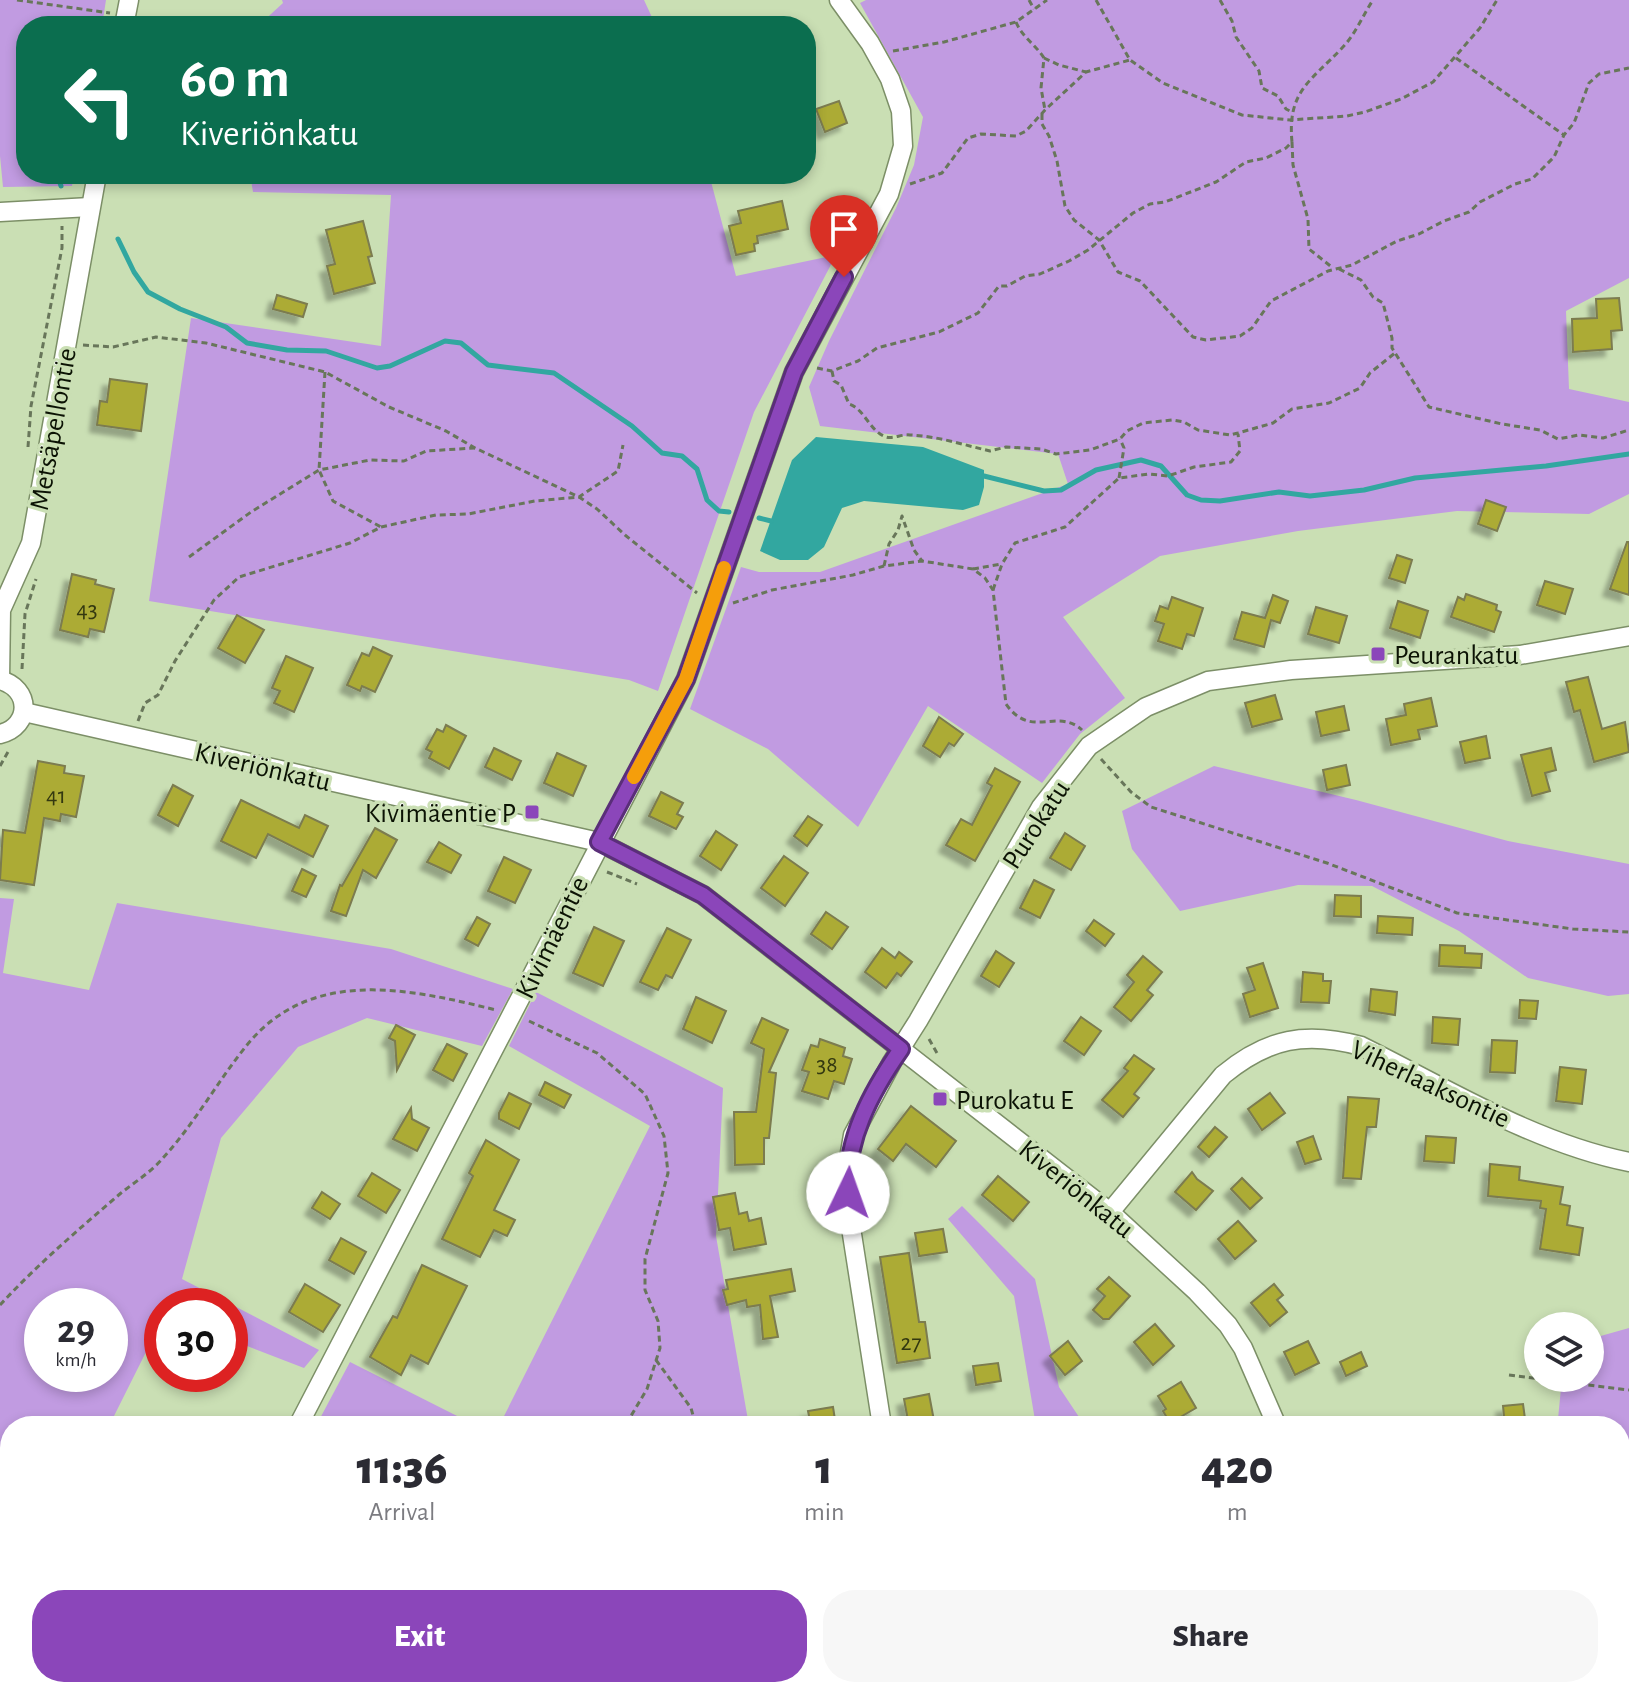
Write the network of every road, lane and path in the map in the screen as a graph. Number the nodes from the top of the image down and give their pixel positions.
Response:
1 (17, 0) edge
2 (839, 0) edge
3 (1029, 0) edge
4 (1047, 0) edge
5 (1096, 0) edge
6 (1220, 0) edge
7 (1373, 0) edge
8 (1497, 0) edge
9 (1034, 9) junction
10 (126, 15) edge
11 (1016, 22) junction
12 (876, 54) junction
13 (1044, 58) junction
14 (1455, 58) junction
15 (1130, 60) junction
16 (1629, 68) edge
17 (1086, 72) junction
18 (1044, 112) junction
19 (1292, 112) junction
20 (1290, 120) junction
21 (1564, 135) junction
22 (1292, 142) junction
23 (95, 184) edge
24 (889, 194) junction
25 (90, 207) junction
26 (62, 208) junction
27 (0, 212) edge
28 (1099, 240) junction
29 (1337, 269) junction
30 (83, 345) dead end
31 (1395, 353) junction
32 (832, 371) junction
33 (325, 372) junction
34 (794, 372) junction
35 (1629, 430) edge
36 (1238, 433) junction
37 (1120, 439) junction
38 (623, 445) dead end
39 (475, 448) junction
40 (28, 451) dead end
41 (319, 470) junction
42 (1119, 478) junction
43 (579, 497) junction
44 (381, 527) junction
45 (189, 557) dead end
46 (922, 561) junction
47 (1002, 564) junction
48 (884, 566) junction
49 (973, 569) junction
50 (993, 590) junction
51 (711, 605) junction
52 (1, 610) edge
53 (1629, 636) edge
54 (0, 680) edge
55 (24, 712) junction
56 (138, 722) dead end
57 (6, 740) edge
58 (1089, 746) junction
59 (0, 766) edge
60 (599, 842) junction
61 (587, 864) junction
62 (646, 887) dead end
63 (1629, 932) edge
64 (513, 1014) junction
65 (918, 1021) junction
66 (901, 1049) junction
67 (940, 1055) dead end
68 (1629, 1162) edge
69 (1110, 1212) junction
70 (0, 1305) edge
71 (656, 1360) junction
72 (1509, 1375) dead end
73 (1629, 1390) edge
74 (303, 1416) edge
75 (631, 1416) edge
76 (693, 1416) edge
77 (880, 1416) edge
78 (1273, 1416) edge

1 - 10 path
2 - 12 street, Kivimäentie
3 - 9 path
4 - 9 path
5 - 15 path
6 - 19 path
7 - 19 path
8 - 14 path
9 - 11 path
11 - 12 path
11 - 13 path
12 - 24 street, Kivimäentie
13 - 17 path
13 - 18 path
14 - 20 path
14 - 21 path
15 - 17 path
15 - 20 path
16 - 21 path
17 - 18 path
18 - 24 path
18 - 28 path
19 - 20 path
20 - 22 path
21 - 29 path
22 - 28 path
22 - 29 path
23 - 25 street, Metsäpellontie
24 - 34 street, Kivimäentie
25 - 26 street
25 - 52 street, Metsäpellontie
26 - 27 street
26 - 40 path
28 - 29 path
28 - 32 path
29 - 31 path
30 - 33 path
31 - 35 path
31 - 36 path
32 - 34 path
32 - 37 path
33 - 39 path
33 - 41 path
34 - 51 street, Kivimäentie
36 - 37 path
36 - 42 path
37 - 42 path
38 - 43 path
39 - 41 path
39 - 43 path
41 - 44 path
41 - 45 path
42 - 47 path
43 - 44 path
43 - 51 path
44 - 56 path
46 - 48 path
46 - 48 path
46 - 49 path
47 - 49 path
47 - 50 path
48 - 51 path
49 - 50 path
50 - 58 path
51 - 60 street, Kivimäentie
52 - 54 street, Metsäpellontie
53 - 58 street, Purokatu
54 - 55 street
55 - 57 street
55 - 60 street, Kiveriönkatu
57 - 59 path
58 - 63 path
58 - 65 street, Purokatu
60 - 61 street, Kivimäentie
60 - 66 street, Kiveriönkatu
61 - 62 path
61 - 64 street, Kivimäentie
64 - 70 path
64 - 71 path
64 - 74 street, Kivimäentie
65 - 66 street, Purokatu
65 - 67 path
66 - 69 street, Kiveriönkatu
66 - 77 street, Purokatu
68 - 69 street, Viherlaaksontie
69 - 78 street, Kiveriönkatu
71 - 75 path
71 - 76 path
72 - 73 path

